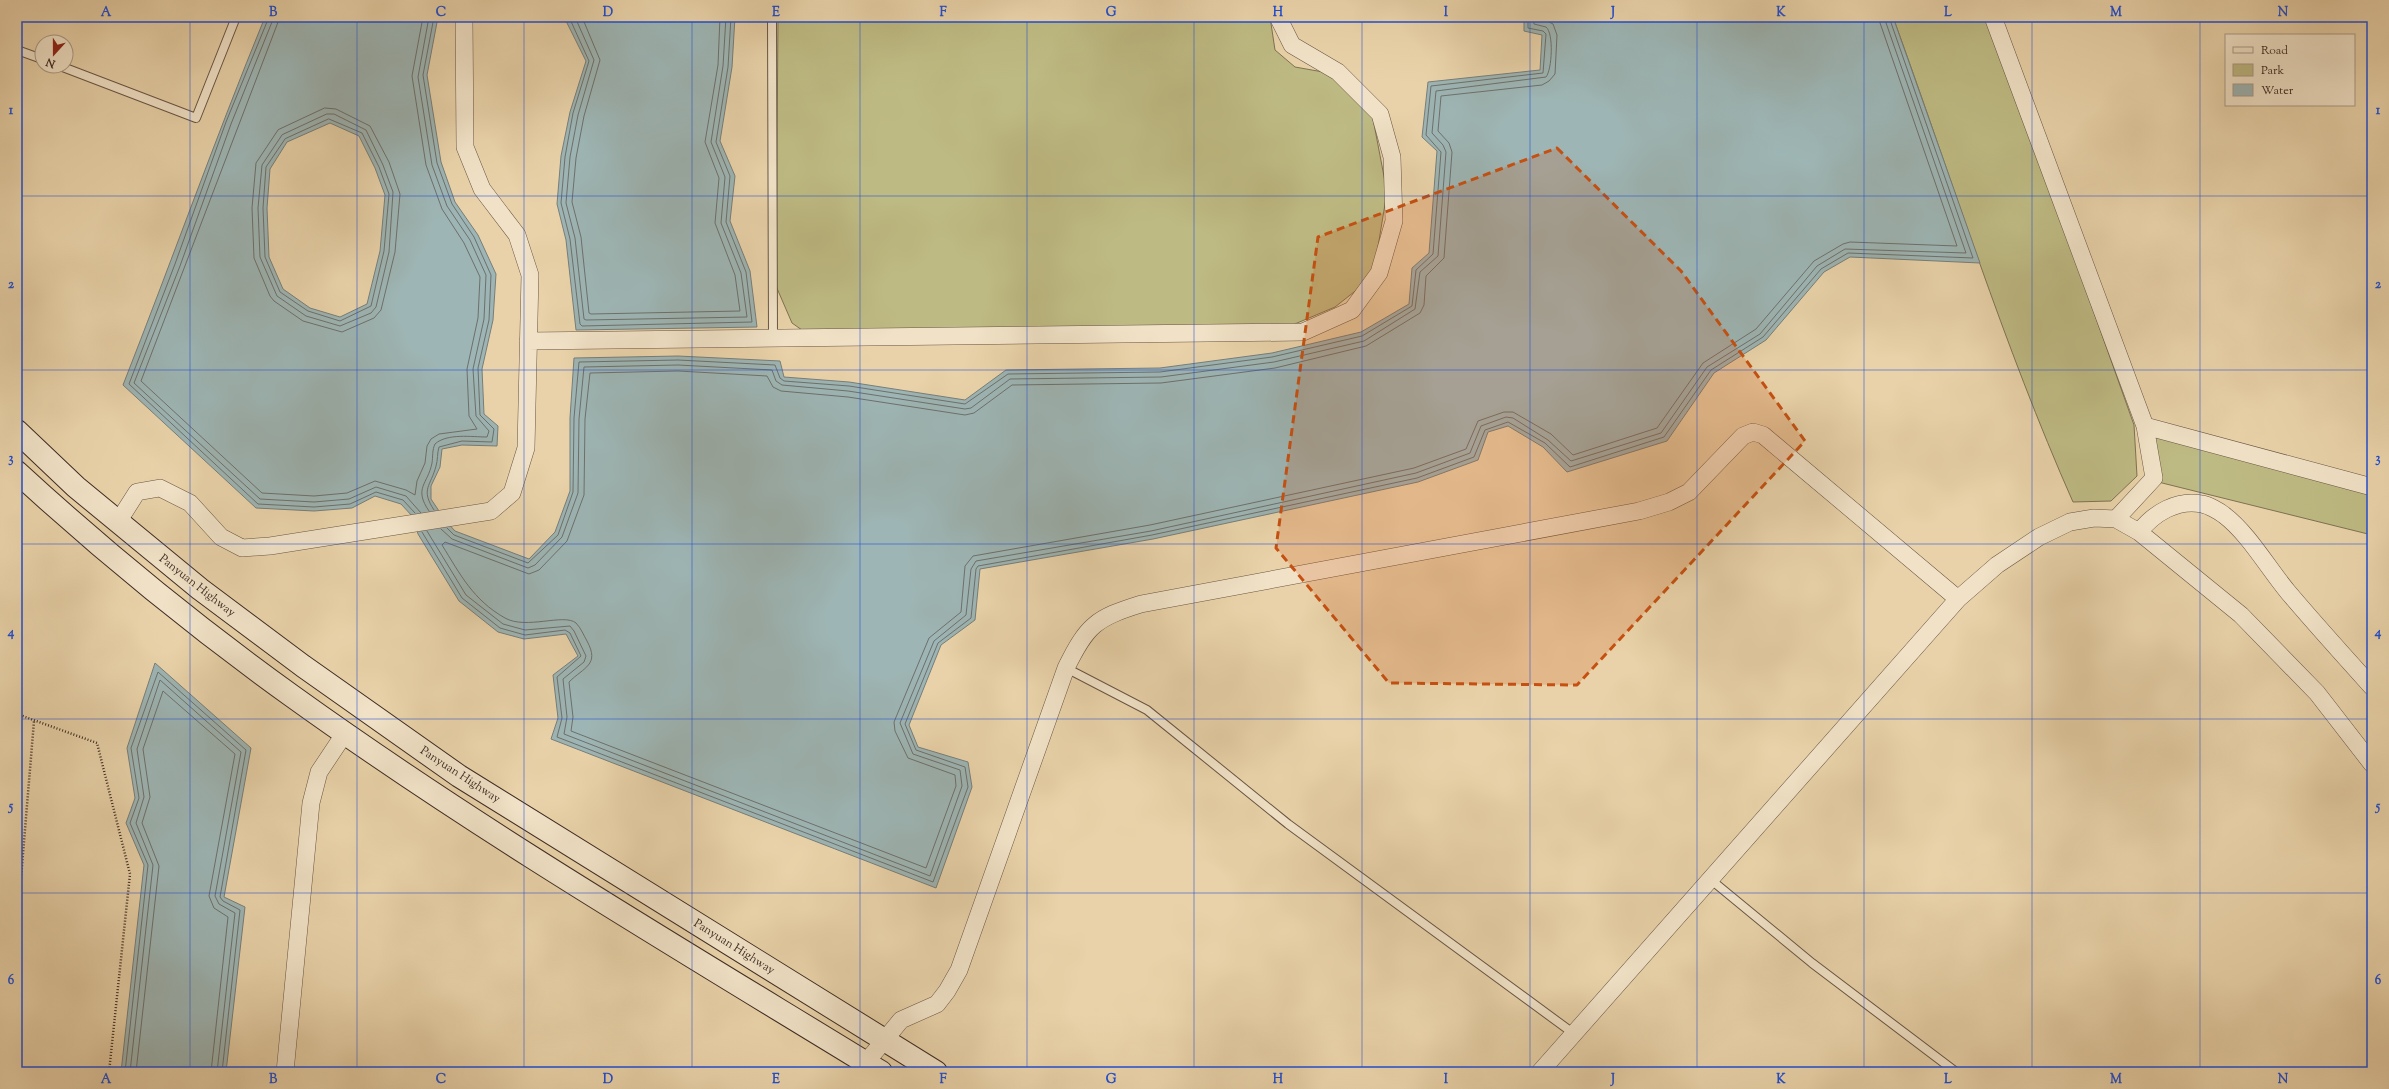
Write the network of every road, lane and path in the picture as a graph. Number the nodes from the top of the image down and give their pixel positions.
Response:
1 (236, 17) edge
2 (464, 17) edge
3 (772, 17) edge
4 (1278, 17) edge
5 (1993, 17) edge
6 (17, 50) edge
7 (34, 56) edge
8 (74, 71) edge
9 (773, 338) junction
10 (528, 340) junction
11 (2145, 426) junction
12 (17, 430) edge
13 (17, 472) edge
14 (2372, 487) edge
15 (2116, 519) junction
16 (118, 522) junction
17 (2139, 532) junction
18 (1958, 599) junction
19 (1066, 668) junction
20 (2372, 687) edge
21 (17, 714) edge
22 (34, 721) junction
23 (345, 733) junction
24 (2372, 764) edge
25 (1710, 879) junction
26 (17, 926) edge
27 (1573, 1033) junction
28 (884, 1040) junction
29 (868, 1069) edge
30 (109, 1072) edge
31 (285, 1072) edge
32 (936, 1072) edge
33 (1540, 1072) edge
34 (1956, 1072) edge

1 - 8 lane
2 - 10 street
3 - 9 lane
4 - 9 street
5 - 11 street
6 - 7 lane
9 - 10 street
10 - 16 street
11 - 14 street
11 - 15 street
12 - 16 main road, Panyuan Highway
13 - 23 main road
15 - 17 street
15 - 18 street
16 - 28 main road, Panyuan Highway
17 - 20 street
17 - 24 street
18 - 19 street
18 - 25 street
19 - 27 lane
19 - 28 street
21 - 22 path
22 - 26 path
22 - 30 path
23 - 29 main road
23 - 31 street
25 - 27 street
25 - 34 lane
27 - 33 street
28 - 29 street
28 - 32 main road, Panyuan Highway

